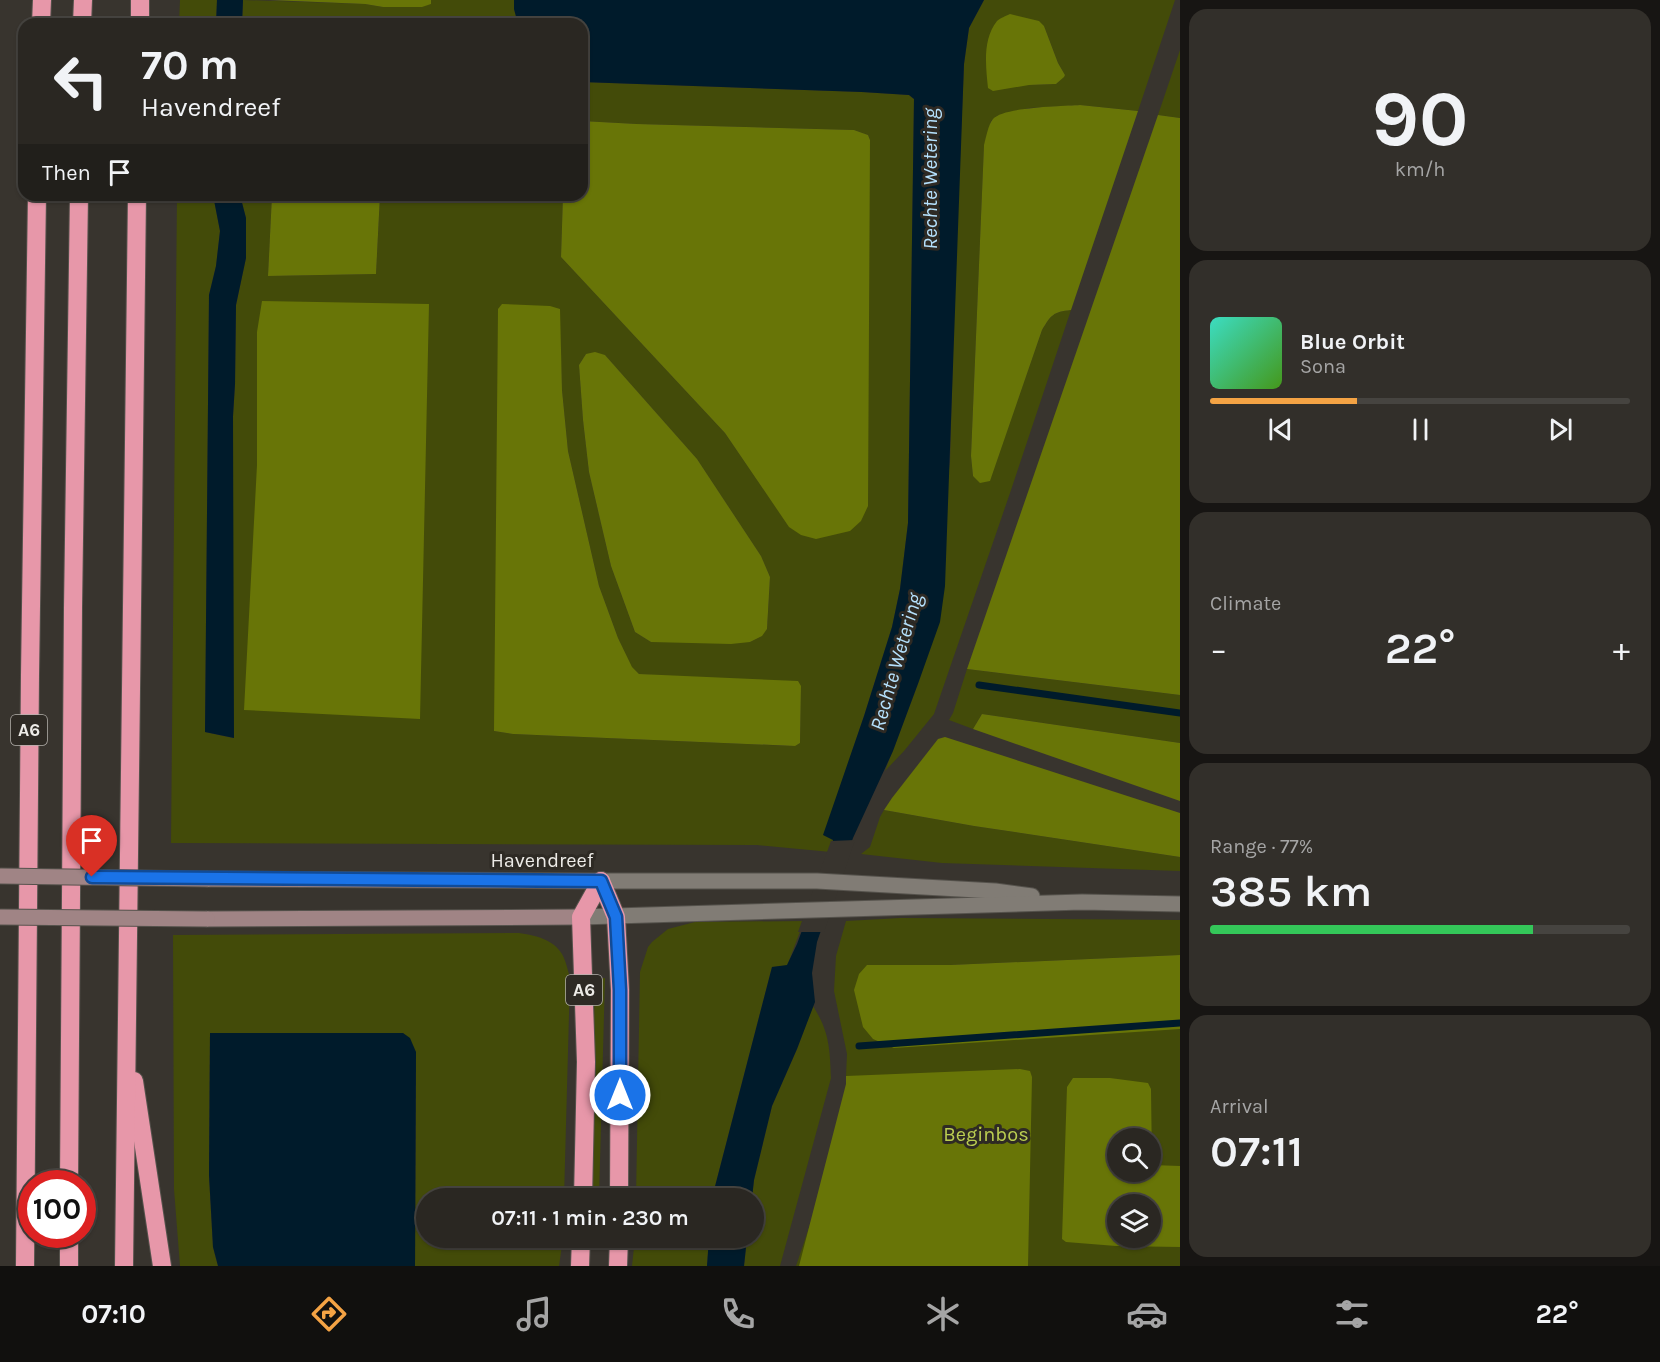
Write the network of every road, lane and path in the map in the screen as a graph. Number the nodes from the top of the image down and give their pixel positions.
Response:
1 (42, 0) edge
2 (83, 0) edge
3 (140, 0) edge
4 (41, 18) edge
5 (82, 18) edge
6 (140, 18) edge
7 (37, 201) edge
8 (79, 201) edge
9 (136, 201) edge
10 (0, 876) edge
11 (601, 881) junction
12 (1082, 902) junction
13 (1180, 904) edge
14 (0, 917) edge
15 (581, 917) junction
16 (616, 917) junction
17 (126, 1029) junction
18 (69, 1170) edge
19 (583, 1188) edge
20 (619, 1188) edge
21 (69, 1248) edge
22 (581, 1248) edge
23 (619, 1248) edge
24 (25, 1266) edge
25 (69, 1266) edge
26 (124, 1266) edge
27 (162, 1266) edge
28 (580, 1266) edge
29 (618, 1266) edge

1 - 4 highway
2 - 5 highway
3 - 6 highway
7 - 24 highway, A6
8 - 18 highway, A6
9 - 17 highway
10 - 11 main road, Havendreef, bridge
11 - 12 street, Havendreef
11 - 15 highway
11 - 16 highway
12 - 13 street, Havendreef
12 - 16 street, Havendreef
14 - 15 main road, Havendreef, bridge
15 - 16 street, Havendreef
15 - 19 highway, A6
16 - 20 highway, A6
17 - 26 highway
17 - 27 highway
21 - 25 highway
22 - 28 highway
23 - 29 highway

